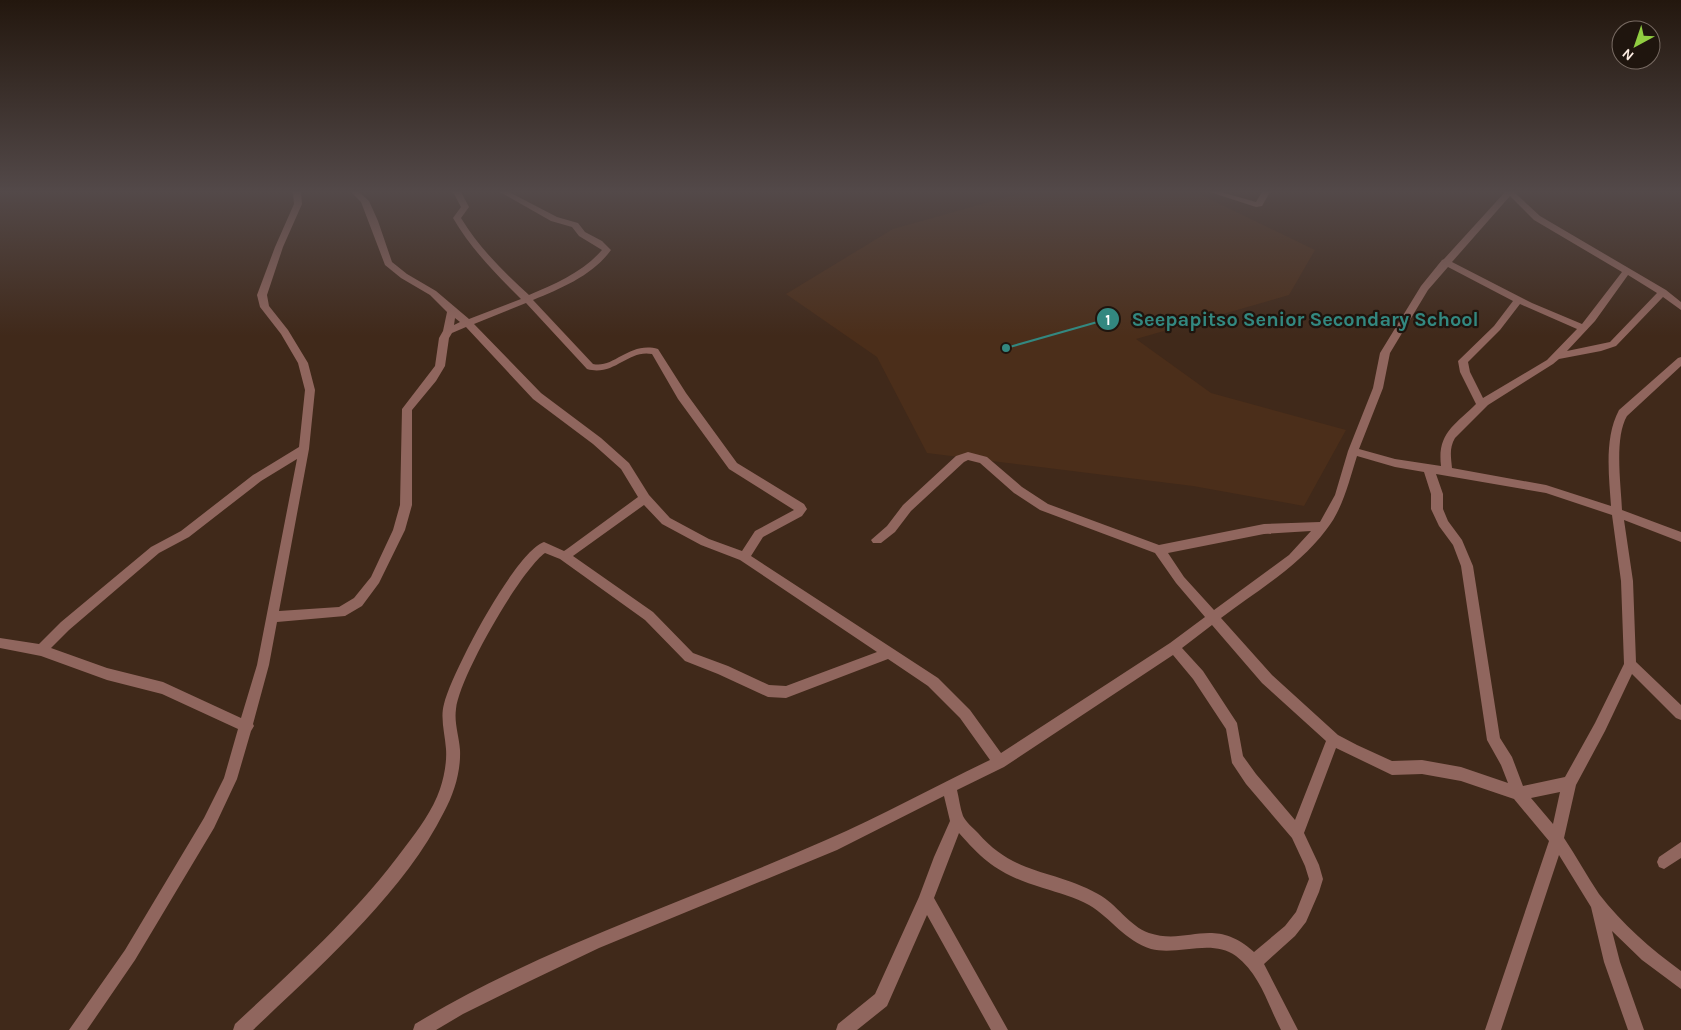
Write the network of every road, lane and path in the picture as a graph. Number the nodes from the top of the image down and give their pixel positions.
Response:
1 (283, 240) edge
2 (380, 240) edge
3 (473, 240) edge
4 (595, 240) edge
5 (1465, 240) edge
6 (1574, 240) edge
7 (1445, 262) junction
8 (1627, 271) junction
9 (1663, 292) junction
10 (527, 299) junction
11 (1519, 299) junction
12 (1681, 306) edge
13 (452, 311) junction
14 (467, 323) junction
15 (1583, 328) junction
16 (448, 331) junction
17 (1556, 356) junction
18 (1681, 360) edge
19 (1481, 404) junction
20 (304, 449) junction
21 (1353, 450) junction
22 (1429, 469) junction
23 (1447, 472) junction
24 (645, 498) junction
25 (1617, 514) junction
26 (1323, 526) junction
27 (1681, 537) edge
28 (877, 540) dead end
29 (1159, 550) junction
30 (564, 556) junction
31 (744, 557) junction
32 (273, 617) junction
33 (1214, 618) junction
34 (0, 643) edge
35 (1174, 647) junction
36 (42, 649) junction
37 (890, 654) junction
38 (1630, 664) junction
39 (1681, 714) edge
40 (247, 726) junction
41 (1333, 739) junction
42 (999, 762) junction
43 (1569, 783) junction
44 (949, 788) junction
45 (1519, 794) junction
46 (957, 821) junction
47 (1297, 833) junction
48 (1557, 839) junction
49 (1681, 849) edge
50 (1664, 862) dead end
51 (926, 899) junction
52 (1594, 899) junction
53 (1254, 962) junction
54 (1681, 981) edge
55 (77, 1030) edge
56 (241, 1030) edge
57 (420, 1030) edge
58 (844, 1030) edge
59 (1000, 1030) edge
60 (1290, 1030) edge
61 (1494, 1030) edge
62 (1636, 1030) edge

1 - 20 street
2 - 13 street
3 - 10 street
4 - 10 street
5 - 7 street
6 - 8 street
7 - 11 street
7 - 21 street
8 - 9 street
8 - 15 street
9 - 12 street
9 - 17 street
10 - 14 street
10 - 31 street
11 - 15 street
11 - 19 street
13 - 14 street
13 - 16 street
14 - 16 street
14 - 24 street
15 - 17 street
16 - 32 street
17 - 19 street
18 - 25 street
19 - 23 street
20 - 32 street
20 - 36 street
21 - 22 street
21 - 26 street
22 - 23 street
22 - 45 street
23 - 25 street
24 - 30 street
24 - 31 street
25 - 27 street
25 - 38 street
26 - 29 street
26 - 33 street
28 - 29 street
29 - 33 street
30 - 37 street
30 - 56 street
31 - 37 street
32 - 40 street
33 - 35 street
33 - 41 street
34 - 36 street
35 - 42 street
35 - 47 street
36 - 40 street
37 - 42 street
38 - 39 street
38 - 43 street
40 - 55 street
41 - 45 street
41 - 47 street
42 - 44 street
43 - 45 street
43 - 48 street
44 - 46 street
44 - 57 street
45 - 48 street
46 - 51 street
46 - 53 street
47 - 53 street
48 - 52 street
48 - 61 street
49 - 50 street
51 - 58 street
51 - 59 street
52 - 54 street
52 - 62 street
53 - 60 street

